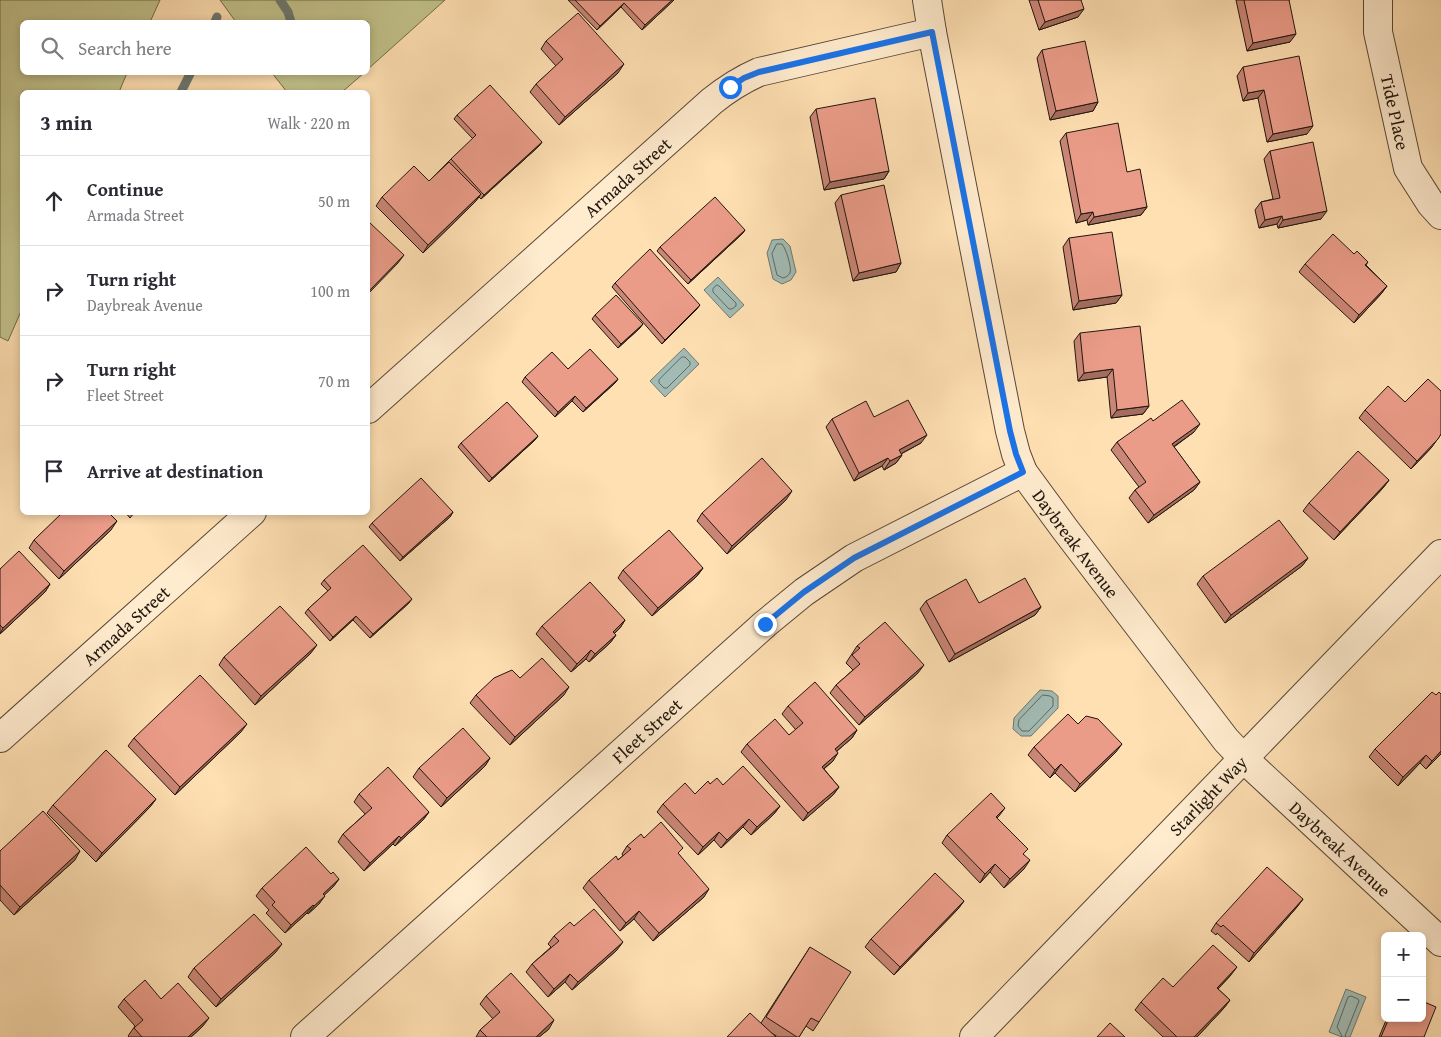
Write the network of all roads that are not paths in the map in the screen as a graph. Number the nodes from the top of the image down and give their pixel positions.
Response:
1 (927, 0) edge
2 (1378, 0) edge
3 (932, 32) junction
4 (1441, 215) edge
5 (370, 407) edge
6 (1023, 472) junction
7 (249, 515) edge
8 (1441, 554) edge
9 (0, 738) edge
10 (1244, 759) junction
11 (1441, 942) edge
12 (305, 1037) edge
13 (974, 1037) edge

1 - 3 street, Daybreak Avenue
2 - 4 street, Tide Place
3 - 5 street, Armada Street
3 - 6 street, Daybreak Avenue
6 - 10 street, Daybreak Avenue
6 - 12 street, Fleet Street
7 - 9 street, Armada Street
8 - 10 street, Starlight Way
10 - 11 street, Daybreak Avenue
10 - 13 street, Starlight Way

